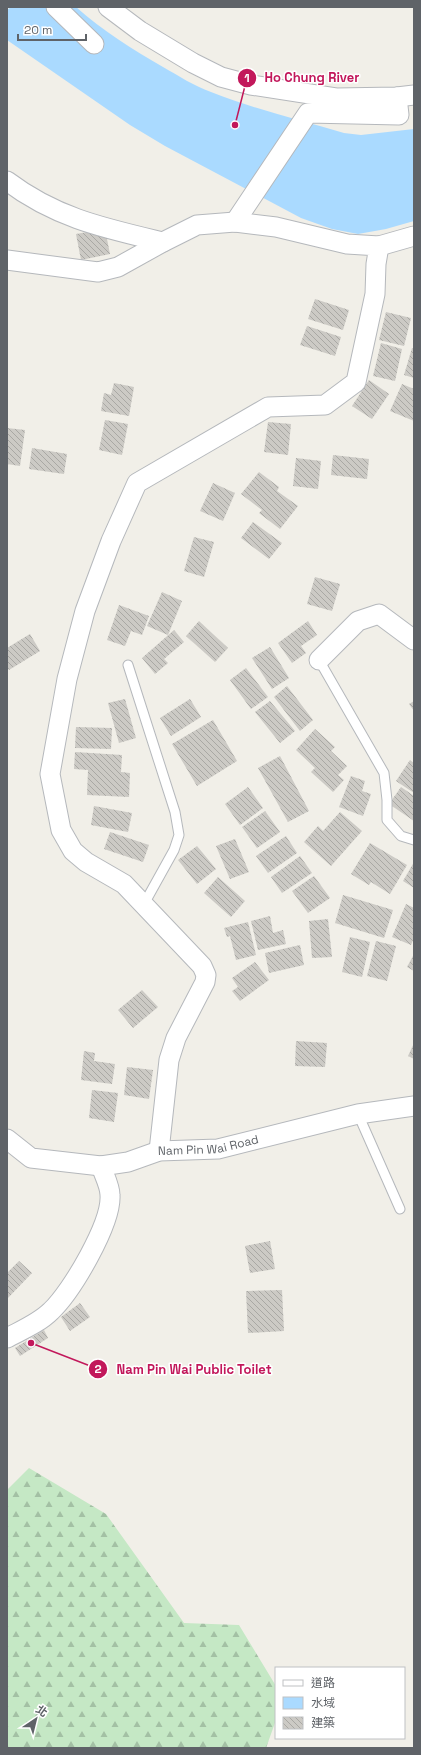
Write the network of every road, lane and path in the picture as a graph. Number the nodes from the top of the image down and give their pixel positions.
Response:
1 (56, 7) edge
2 (108, 7) edge
3 (94, 44) dead end
4 (405, 96) edge
5 (7, 181) edge
6 (235, 222) junction
7 (414, 236) edge
8 (163, 242) junction
9 (380, 246) junction
10 (7, 260) edge
11 (414, 640) edge
12 (319, 660) joint
13 (128, 665) dead end
14 (414, 840) edge
15 (144, 904) junction
16 (414, 1106) edge
17 (358, 1114) junction
18 (7, 1139) edge
19 (159, 1151) junction
20 (101, 1166) junction
21 (400, 1209) dead end
22 (7, 1338) edge

1 - 3 street
2 - 4 street
4 - 6 street
5 - 8 street
6 - 8 street
6 - 9 street
7 - 9 street
8 - 10 street
9 - 15 street
11 - 12 street
12 - 14 lane
13 - 15 lane
15 - 19 street
16 - 17 street, Nam Pin Wai Road
17 - 19 street, Nam Pin Wai Road
17 - 21 lane
18 - 20 street, Nam Pin Wai Road
19 - 20 street, Nam Pin Wai Road
20 - 22 street

